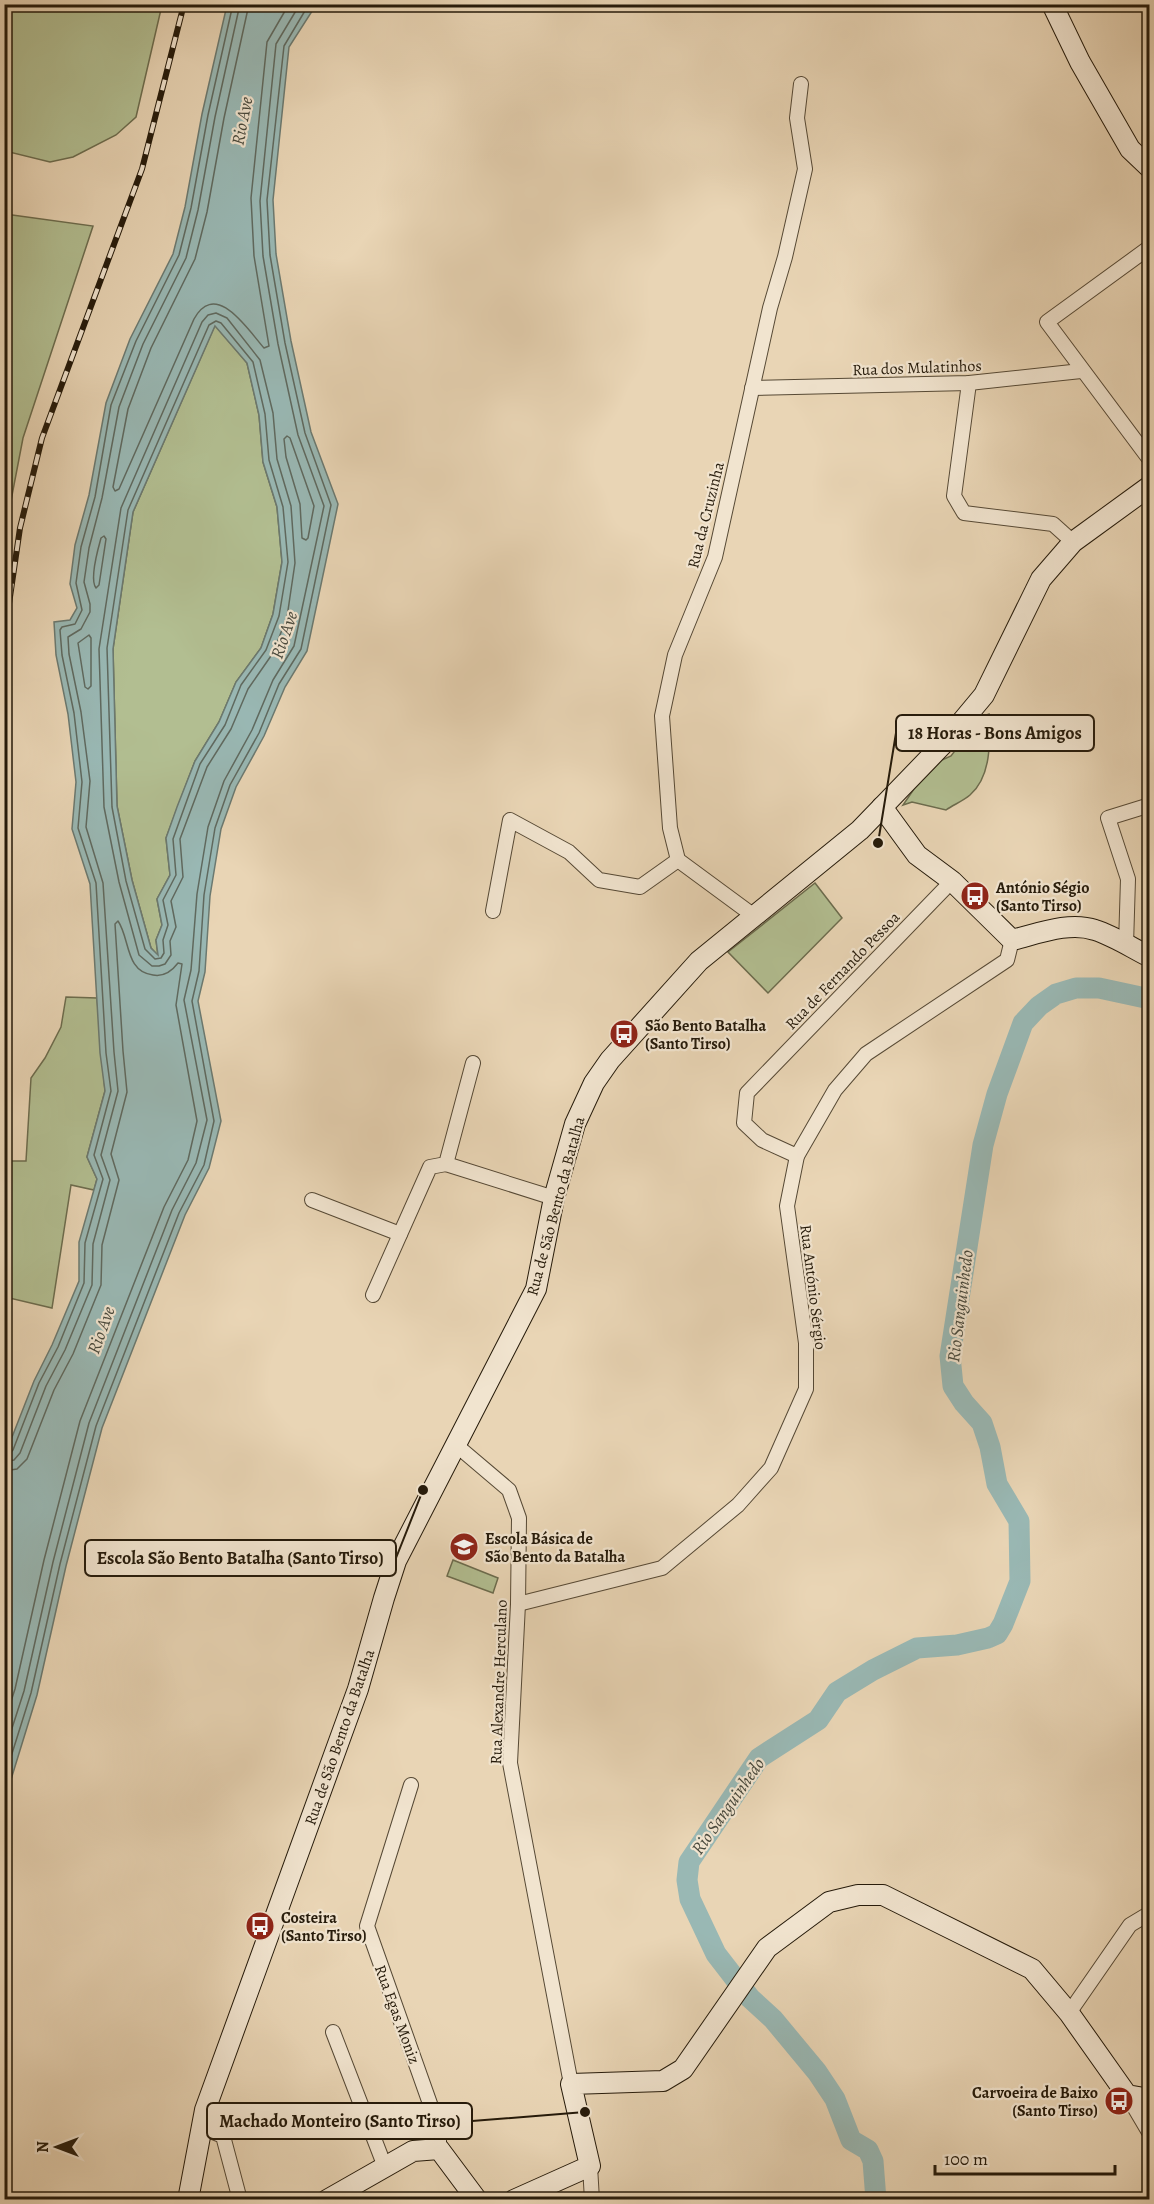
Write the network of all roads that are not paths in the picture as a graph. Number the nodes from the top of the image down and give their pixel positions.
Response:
1 (1052, 4) edge
2 (801, 84) dead end
3 (1149, 168) edge
4 (1149, 247) edge
5 (1081, 371) junction
6 (969, 383) junction
7 (752, 388) junction
8 (1149, 460) edge
9 (1149, 486) edge
10 (1073, 542) junction
11 (1149, 805) edge
12 (882, 807) junction
13 (678, 860) junction
14 (952, 880) junction
15 (493, 910) dead end
16 (754, 916) junction
17 (1012, 940) junction
18 (1126, 945) junction
19 (1149, 957) edge
20 (473, 1063) dead end
21 (796, 1156) junction
22 (446, 1164) junction
23 (554, 1197) junction
24 (312, 1200) dead end
25 (400, 1234) junction
26 (373, 1295) dead end
27 (456, 1445) junction
28 (518, 1604) junction
29 (411, 1785) dead end
30 (1149, 1913) edge
31 (1069, 2013) junction
32 (333, 2032) dead end
33 (571, 2084) junction
34 (1127, 2095) junction
35 (1149, 2099) edge
36 (201, 2127) junction
37 (1149, 2134) edge
38 (439, 2149) junction
39 (590, 2166) junction
40 (385, 2167) junction
41 (188, 2199) edge
42 (240, 2199) edge
43 (327, 2199) edge
44 (477, 2199) edge
45 (514, 2199) edge
46 (592, 2199) edge

1 - 3 street
2 - 7 street, Rua da Cruzinha
4 - 5 street
5 - 6 street, Rua dos Mulatinhos
5 - 8 street
6 - 7 street, Rua dos Mulatinhos
6 - 10 street
7 - 13 street, Rua da Cruzinha
9 - 10 street, Rua de São Bento da Batalha
10 - 12 street, Rua de São Bento da Batalha
11 - 18 street
12 - 14 street
12 - 16 street, Rua de São Bento da Batalha
13 - 15 street
13 - 16 street
14 - 17 street
14 - 21 street, Rua de Fernando Pessoa
16 - 23 street, Rua de São Bento da Batalha
17 - 18 street
17 - 21 street, Rua António Sérgio
18 - 19 street
20 - 22 street
21 - 28 street, Rua António Sérgio
22 - 23 street
22 - 25 street
23 - 27 street, Rua de São Bento da Batalha
24 - 25 street
25 - 26 street
27 - 28 street, Rua Alexandre Herculano
27 - 36 street, Rua de São Bento da Batalha
28 - 33 street, Rua Alexandre Herculano
29 - 38 street, Rua Egas Moniz
30 - 31 street
31 - 33 street
31 - 34 street
32 - 40 street
33 - 39 street
34 - 35 street
34 - 37 street
36 - 41 street, Rua de São Bento da Batalha
36 - 42 street
38 - 40 street
38 - 44 street
39 - 45 street
39 - 46 street
40 - 43 street

